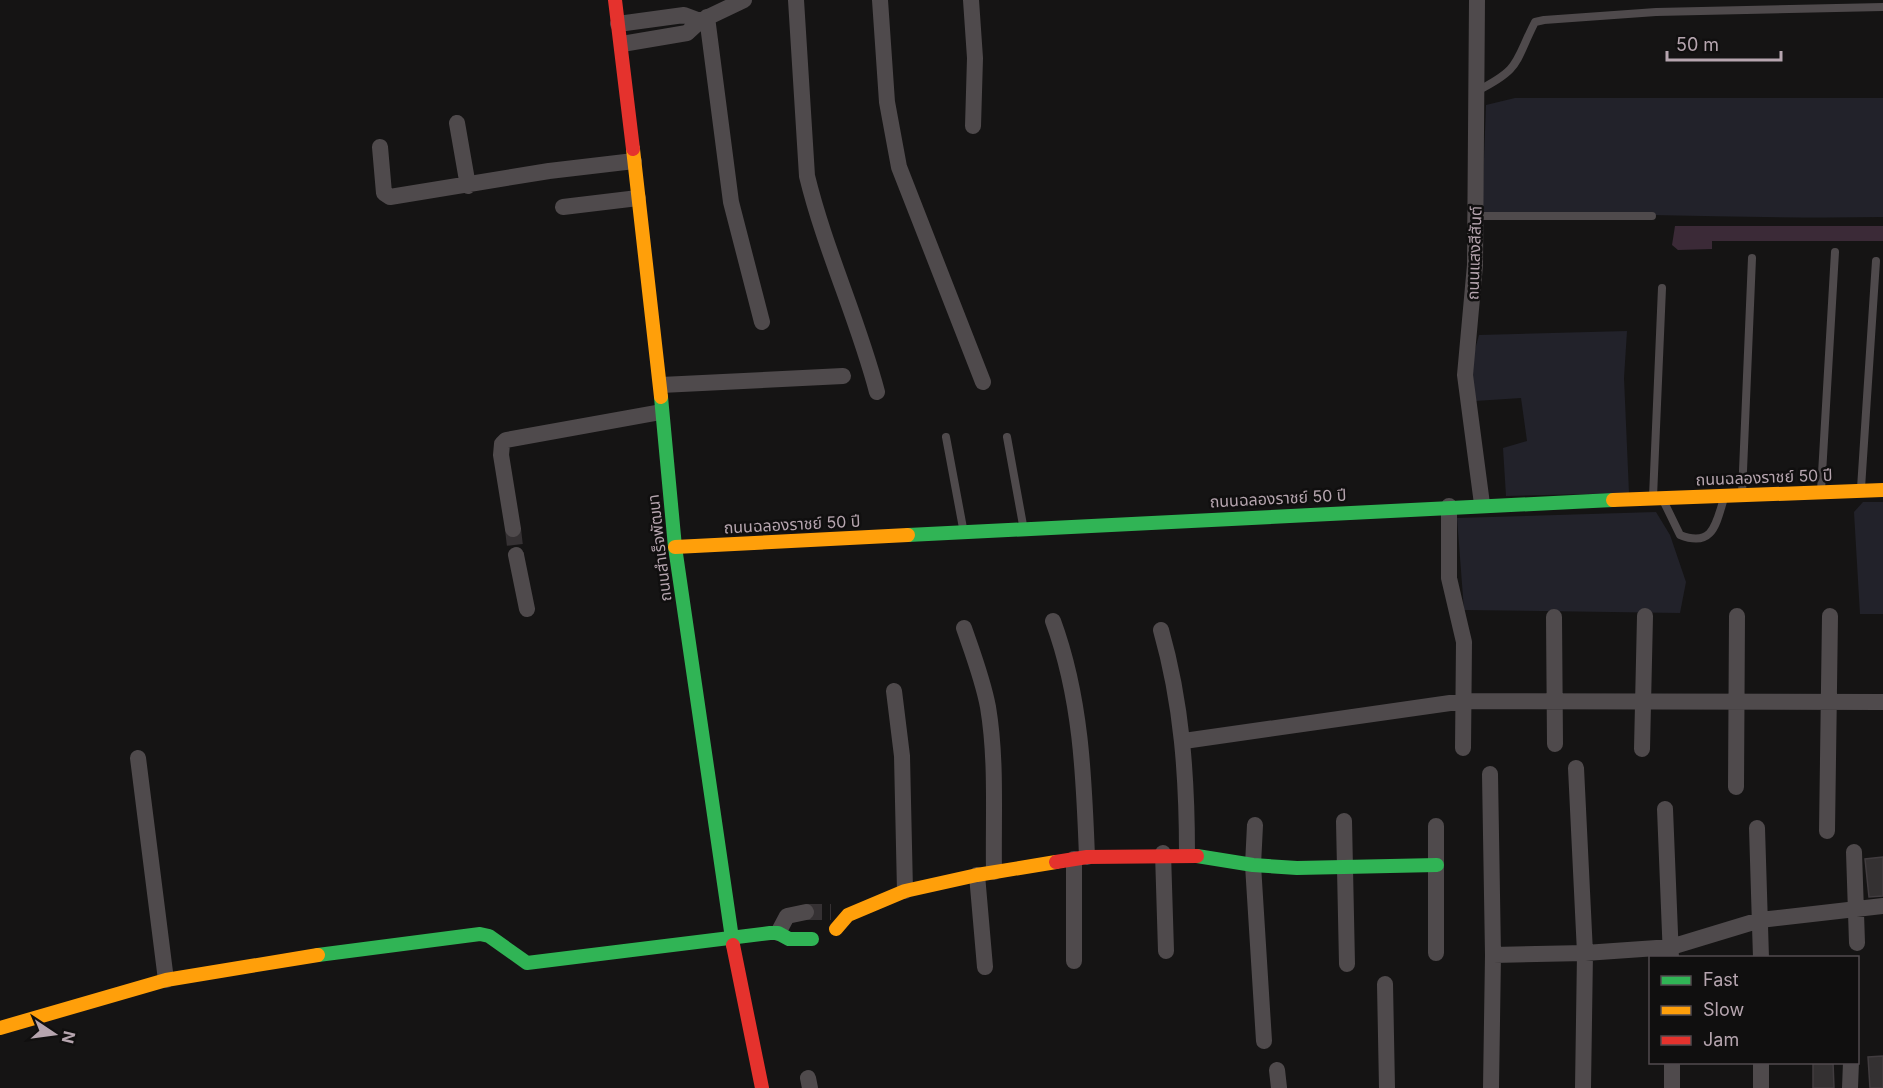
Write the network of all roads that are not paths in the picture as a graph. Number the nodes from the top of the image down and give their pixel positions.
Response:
1 (615, 0) edge
2 (744, 0) edge
3 (796, 0) edge
4 (880, 0) edge
5 (971, 0) edge
6 (1477, 0) edge
7 (723, 5) edge
8 (1883, 7) edge
9 (704, 19) junction
10 (618, 24) junction
11 (621, 44) junction
12 (1477, 92) junction
13 (457, 123) dead end
14 (972, 126) dead end
15 (380, 147) dead end
16 (634, 161) junction
17 (468, 186) junction
18 (638, 198) junction
19 (563, 207) dead end
20 (1476, 216) junction
21 (1652, 216) dead end
22 (1835, 252) dead end
23 (1752, 258) dead end
24 (1876, 261) dead end
25 (1662, 288) dead end
26 (762, 322) dead end
27 (843, 376) dead end
28 (983, 382) dead end
29 (661, 385) junction
30 (877, 392) dead end
31 (661, 412) junction
32 (946, 437) dead end
33 (1007, 437) dead end
34 (1861, 490) junction
35 (1883, 490) edge
36 (1821, 491) junction
37 (1742, 494) junction
38 (1725, 495) junction
39 (1657, 498) junction
40 (1482, 504) junction
41 (1449, 506) junction
42 (1024, 527) junction
43 (513, 529) tunnel mouth
44 (964, 530) junction
45 (675, 547) junction
46 (516, 555) tunnel mouth
47 (528, 609) dead end
48 (1554, 616) dead end
49 (1645, 616) dead end
50 (1737, 616) dead end
51 (1830, 616) dead end
52 (1053, 621) dead end
53 (964, 628) dead end
54 (1161, 630) dead end
55 (894, 690) dead end
56 (1464, 701) junction
57 (1555, 702) junction
58 (1644, 702) junction
59 (1736, 702) junction
60 (1829, 702) junction
61 (1883, 702) edge
62 (1184, 741) junction
63 (1555, 744) dead end
64 (1463, 748) dead end
65 (1642, 749) dead end
66 (138, 758) dead end
67 (1576, 768) dead end
68 (1490, 774) dead end
69 (1736, 787) dead end
70 (1665, 808) dead end
71 (1344, 821) dead end
72 (1255, 825) dead end
73 (1437, 826) dead end
74 (1757, 828) dead end
75 (1827, 831) dead end
76 (1854, 852) dead end
77 (1163, 854) junction
78 (1187, 854) junction
79 (1080, 858) junction
80 (1253, 865) junction
81 (1437, 865) junction
82 (1344, 866) junction
83 (994, 872) junction
84 (977, 875) junction
85 (905, 891) junction
86 (1883, 906) edge
87 (1856, 907) junction
88 (807, 912) tunnel mouth
89 (831, 912) tunnel mouth
90 (848, 915) junction
91 (1761, 920) junction
92 (836, 929) dead end
93 (774, 933) junction
94 (738, 937) junction
95 (812, 939) dead end
96 (1857, 943) dead end
97 (1166, 951) dead end
98 (1671, 952) edge
99 (1436, 953) dead end
100 (1585, 953) junction
101 (1493, 955) junction
102 (1761, 956) edge
103 (1074, 960) dead end
104 (1347, 964) dead end
105 (985, 967) dead end
106 (166, 980) junction
107 (1385, 984) dead end
108 (0, 1028) edge
109 (1264, 1041) dead end
110 (1672, 1064) edge
111 (1761, 1064) edge
112 (1851, 1064) edge
113 (1277, 1070) dead end
114 (762, 1088) edge
115 (1279, 1088) edge
116 (1387, 1088) edge
117 (1491, 1088) edge
118 (1583, 1088) edge
119 (1672, 1088) edge
120 (1761, 1088) edge
121 (1850, 1088) edge

1 - 10 street, ถนนสำเร็จพัฒนา
2 - 7 street
3 - 30 street
4 - 28 street
5 - 14 street
6 - 12 street, ถนนแสงสีสันต์
7 - 9 street
8 - 12 lane
9 - 10 street
9 - 11 street
9 - 26 street
10 - 11 street, ถนนสำเร็จพัฒนา
11 - 16 street, ถนนสำเร็จพัฒนา
12 - 20 street, ถนนแสงสีสันต์
13 - 17 street
15 - 17 street
16 - 17 street
16 - 18 street, ถนนสำเร็จพัฒนา
18 - 19 street
18 - 29 street, ถนนสำเร็จพัฒนา
20 - 21 lane
20 - 40 street, ถนนแสงสีสันต์
22 - 36 lane
23 - 37 lane
24 - 34 lane
25 - 39 lane
27 - 29 street
29 - 31 street, ถนนสำเร็จพัฒนา
31 - 43 street
31 - 45 street, ถนนสำเร็จพัฒนา
32 - 44 lane
33 - 42 lane
34 - 35 street, ถนนฉลองราชย์ 50 ปี
34 - 36 street, ถนนฉลองราชย์ 50 ปี
36 - 37 street, ถนนฉลองราชย์ 50 ปี
37 - 38 street, ถนนฉลองราชย์ 50 ปี
38 - 39 street, ถนนฉลองราชย์ 50 ปี
38 - 39 lane
39 - 40 street, ถนนฉลองราชย์ 50 ปี
40 - 41 street, ถนนฉลองราชย์ 50 ปี
41 - 42 street, ถนนฉลองราชย์ 50 ปี
41 - 56 street
42 - 44 street, ถนนฉลองราชย์ 50 ปี
44 - 45 street, ถนนฉลองราชย์ 50 ปี
45 - 94 street, ถนนสำเร็จพัฒนา
46 - 47 street
48 - 57 street
49 - 58 street
50 - 59 street
51 - 60 street
52 - 79 street
53 - 83 street
54 - 62 street
55 - 85 street
56 - 57 street
56 - 62 street
56 - 64 street
57 - 58 street
57 - 63 street
58 - 59 street
58 - 65 street
59 - 60 street
59 - 69 street
60 - 61 street
60 - 75 street
62 - 78 street
66 - 106 street
67 - 100 street
68 - 101 street
70 - 98 street
71 - 82 street
72 - 80 street
73 - 81 street
74 - 91 street
76 - 87 street
77 - 78 street
77 - 79 street
77 - 97 street
78 - 80 street
79 - 83 street
79 - 103 street
80 - 82 street
80 - 109 street
81 - 82 street
81 - 99 street
82 - 104 street
83 - 84 street
84 - 85 street
84 - 105 street
85 - 90 street
86 - 87 street
87 - 91 street
87 - 96 street
88 - 93 street
89 - 90 street
90 - 92 street
91 - 98 street
91 - 102 street
93 - 94 street
93 - 95 street
94 - 106 street
94 - 114 street, ถนนสำเร็จพัฒนา
98 - 100 street
100 - 101 street
100 - 118 street
101 - 117 street
106 - 108 street
107 - 116 street
110 - 119 street
111 - 120 street
112 - 121 street
113 - 115 street

